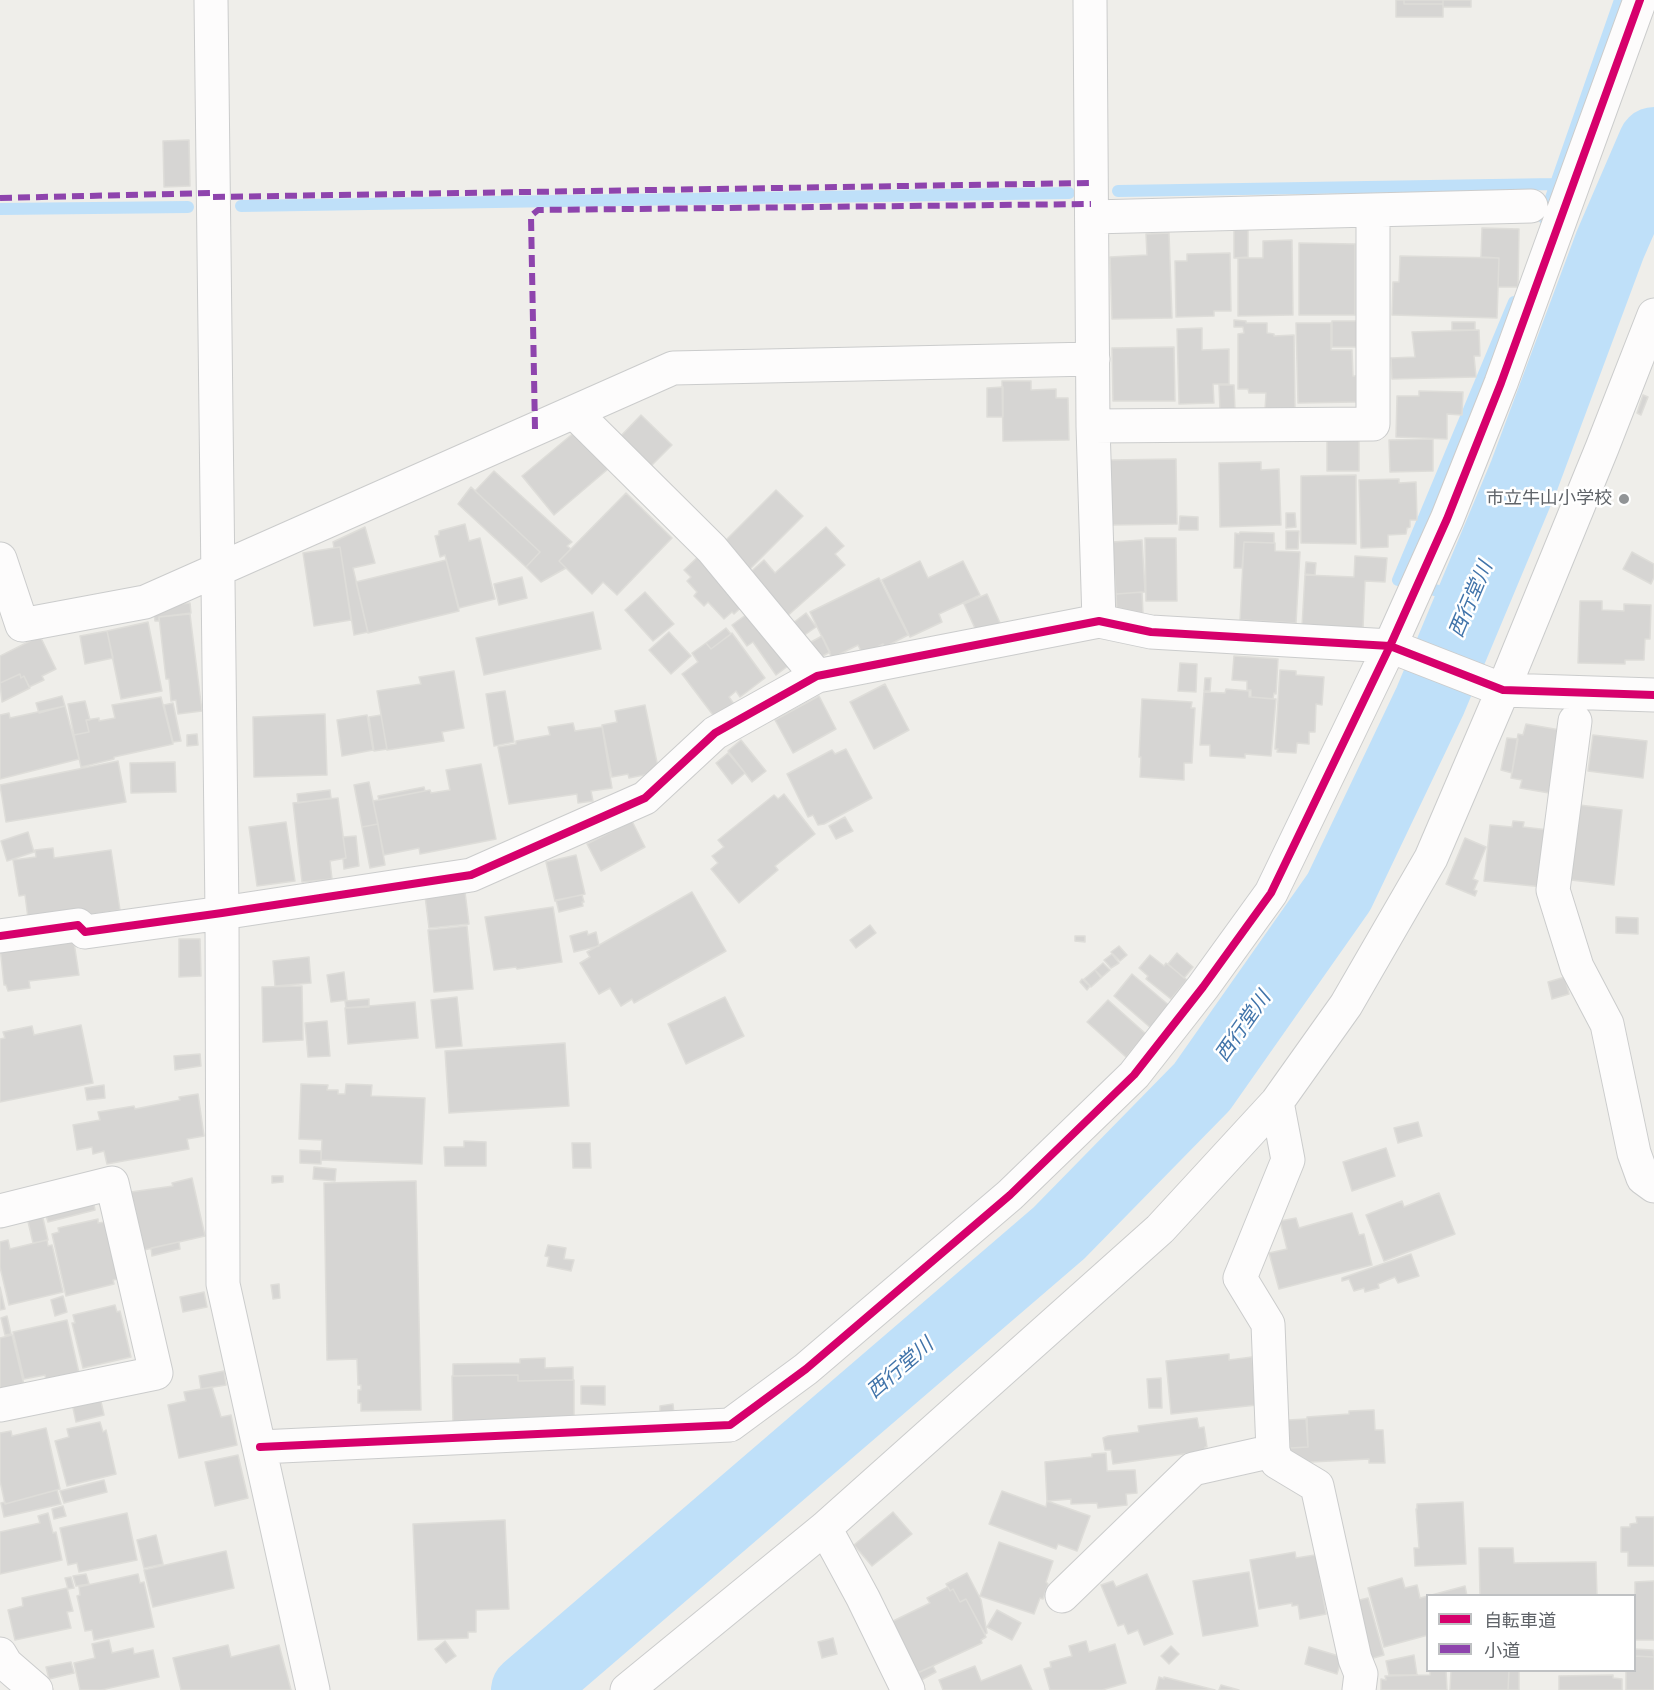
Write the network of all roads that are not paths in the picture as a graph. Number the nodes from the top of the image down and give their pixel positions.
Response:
1 (211, 0) edge
2 (1090, 0) edge
3 (1640, 0) edge
4 (1531, 206) dead end
5 (1373, 210) junction
6 (1092, 217) junction
7 (1654, 315) edge
8 (1093, 359) junction
9 (574, 412) junction
10 (1093, 426) junction
11 (0, 559) edge
12 (217, 570) junction
13 (1098, 621) junction
14 (11, 632) edge
15 (1393, 648) junction
16 (817, 676) junction
17 (1497, 688) junction
18 (1654, 694) edge
19 (1575, 721) dead end
20 (222, 913) junction
21 (0, 936) edge
22 (1277, 1102) junction
23 (1654, 1186) edge
24 (0, 1211) edge
25 (0, 1405) edge
26 (260, 1448) junction
27 (1273, 1451) junction
28 (825, 1528) junction
29 (1062, 1596) dead end
30 (0, 1654) edge
31 (1360, 1682) edge
32 (36, 1690) edge
33 (313, 1690) edge
34 (627, 1690) edge
35 (908, 1690) edge

1 - 12 street
2 - 6 street
3 - 15 street
4 - 5 street
5 - 6 street
5 - 10 street
6 - 8 street
7 - 17 street
8 - 9 street
8 - 10 street
9 - 12 street
9 - 16 street
10 - 13 street
11 - 14 street
12 - 14 street
12 - 20 street
13 - 15 street
13 - 16 street
15 - 17 street
15 - 26 street
16 - 20 street
17 - 18 street
17 - 22 street
19 - 23 street
20 - 21 street
20 - 26 street
22 - 27 street
22 - 28 street
24 - 25 street
26 - 33 street
27 - 29 street
27 - 31 street
28 - 34 street
28 - 35 street
30 - 32 street

